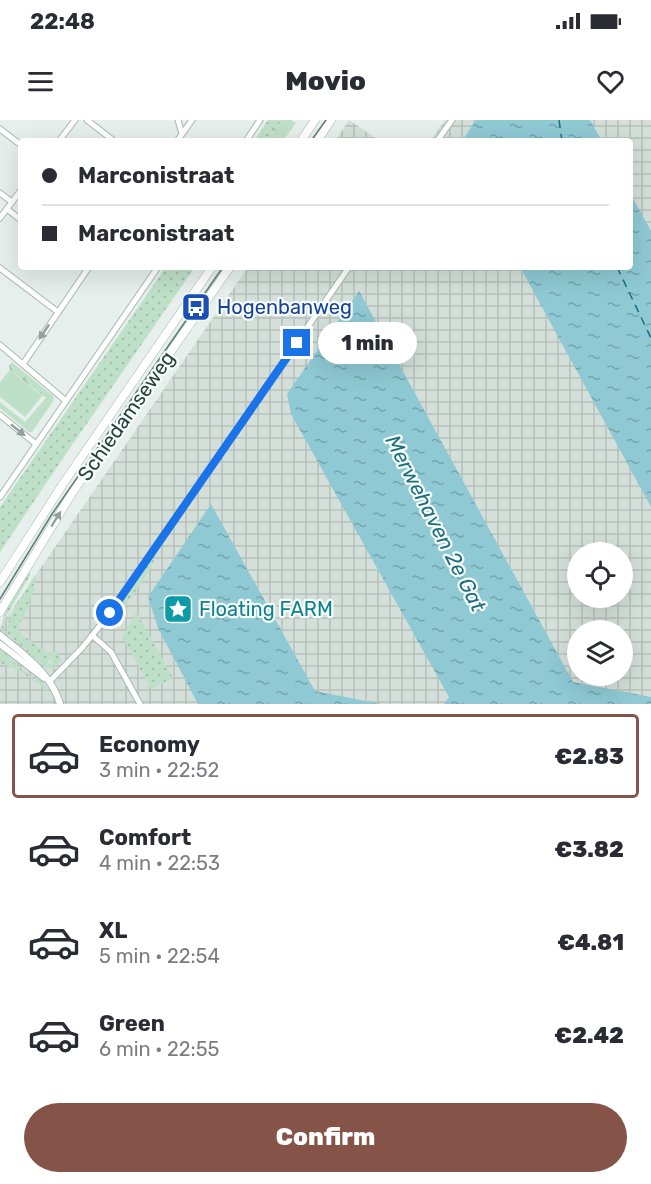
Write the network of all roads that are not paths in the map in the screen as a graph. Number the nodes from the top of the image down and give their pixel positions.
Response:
1 (87, 120) edge
2 (178, 120) edge
3 (192, 120) edge
4 (315, 120) edge
5 (331, 120) edge
6 (452, 120) edge
7 (74, 121) edge
8 (257, 121) edge
9 (0, 129) edge
10 (182, 134) junction
11 (61, 138) edge
12 (110, 138) edge
13 (179, 138) edge
14 (248, 138) edge
15 (303, 138) edge
16 (319, 138) edge
17 (439, 138) edge
18 (18, 143) edge
19 (0, 193) edge
20 (18, 194) edge
21 (12, 202) junction
22 (7, 209) junction
23 (0, 218) edge
24 (18, 218) edge
25 (0, 268) edge
26 (86, 270) edge
27 (156, 270) edge
28 (210, 270) edge
29 (228, 270) edge
30 (347, 270) edge
31 (57, 312) junction
32 (0, 345) edge
33 (23, 364) junction
34 (66, 401) junction
35 (0, 415) edge
36 (36, 444) junction
37 (0, 497) edge
38 (0, 582) edge
39 (0, 612) edge
40 (0, 635) edge
41 (93, 636) junction
42 (0, 644) edge
43 (49, 682) junction
44 (60, 704) edge
45 (140, 704) edge

1 - 12 street
2 - 10 street
3 - 10 street
4 - 15 main road
5 - 16 main road
6 - 17 street
7 - 11 street
8 - 14 street
9 - 18 street
10 - 13 street
19 - 21 street
20 - 21 street
21 - 22 street
22 - 23 street
22 - 24 street
25 - 31 street
26 - 31 street
27 - 34 street
28 - 38 main road, Schiedamseweg
39 -> 29 main road, Schiedamseweg
30 - 41 street
31 -> 33 street
32 - 33 street
33 - 34 street
34 - 36 street
35 -> 36 street
36 - 37 street
40 - 43 street
41 - 43 street
41 - 45 street
42 - 43 street
43 - 44 street

